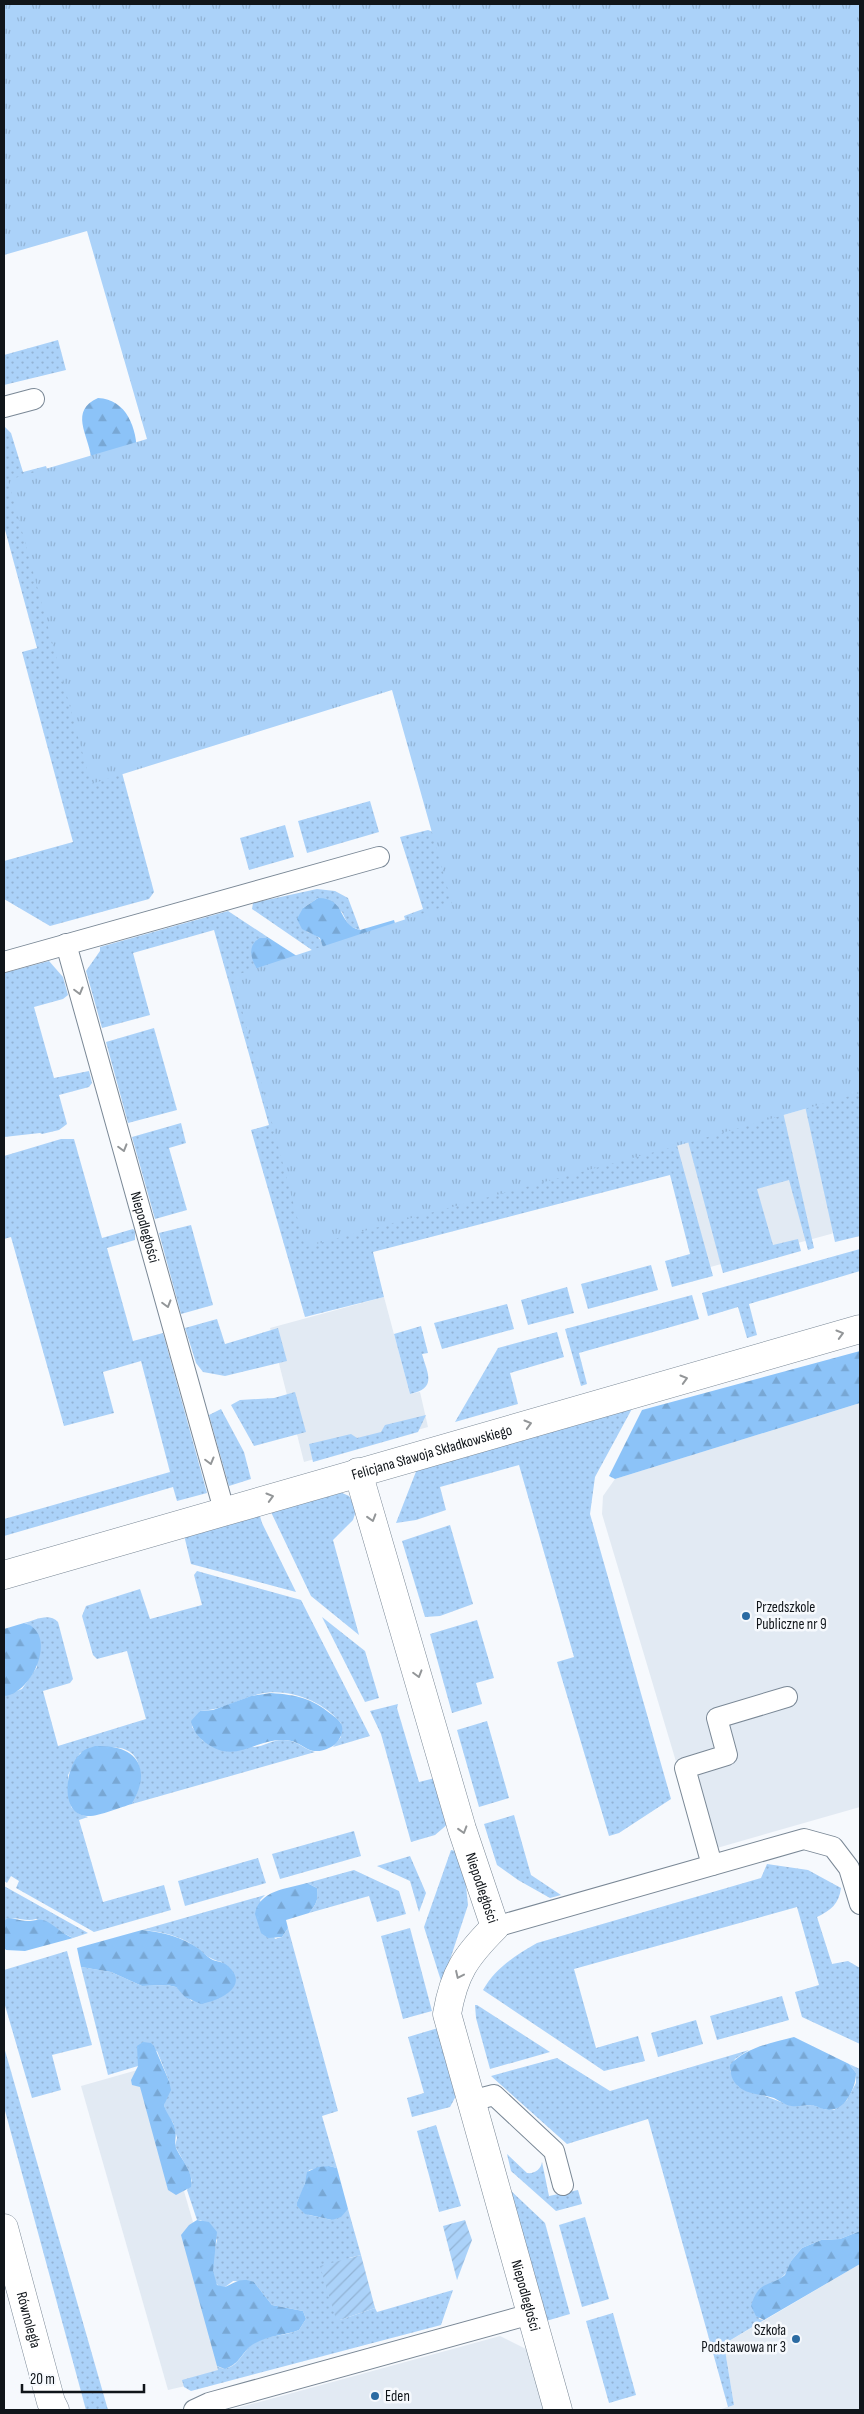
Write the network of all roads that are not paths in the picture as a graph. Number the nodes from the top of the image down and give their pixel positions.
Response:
1 (34, 399) dead end
2 (4, 407) edge
3 (379, 857) dead end
4 (66, 944) junction
5 (4, 962) edge
6 (860, 1329) edge
7 (358, 1472) junction
8 (224, 1510) junction
9 (4, 1575) edge
10 (787, 1697) dead end
11 (712, 1865) junction
12 (860, 1904) edge
13 (494, 1927) junction
14 (471, 2101) junction
15 (563, 2185) dead end
16 (4, 2228) edge
17 (531, 2314) junction
18 (55, 2410) edge
19 (194, 2410) edge
20 (558, 2410) edge

1 - 2 lane
3 - 4 lane
4 - 5 lane
4 -> 8 lane, Niepodległości
7 -> 6 street, Felicjana Sławoja Składkowskiego
8 -> 7 street, Felicjana Sławoja Składkowskiego
7 -> 13 street, Niepodległości
8 - 9 street, Felicjana Sławoja Składkowskiego
10 - 11 lane
11 - 12 lane
11 - 13 lane
13 -> 14 street, Niepodległości
14 - 15 lane
14 - 17 street, Niepodległości
16 - 18 street, Równoległa
17 - 19 lane
17 - 20 street, Niepodległości

